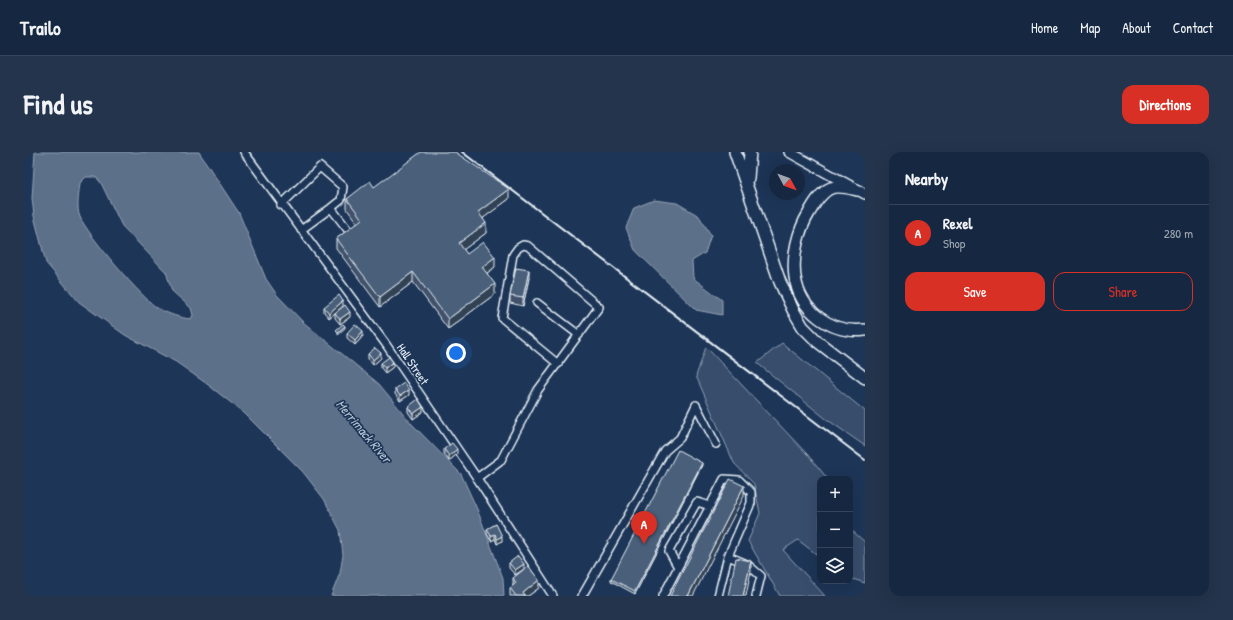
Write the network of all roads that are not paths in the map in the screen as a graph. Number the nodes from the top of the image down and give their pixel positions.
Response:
1 (244, 152) edge
2 (735, 152) edge
3 (750, 152) edge
4 (789, 152) edge
5 (749, 192) junction
6 (861, 192) edge
7 (281, 205) junction
8 (331, 208) junction
9 (301, 230) junction
10 (348, 230) edge
11 (537, 302) dead end
12 (865, 330) edge
13 (579, 335) junction
14 (558, 364) junction
15 (865, 378) edge
16 (716, 444) dead end
17 (477, 478) junction
18 (710, 506) junction
19 (728, 556) junction
20 (678, 567) junction
21 (553, 596) edge
22 (582, 596) edge
23 (663, 596) edge
24 (718, 596) edge
25 (756, 596) edge

1 - 7 street, Hall Street
2 - 5 highway
3 - 5 highway
4 - 6 main road
5 - 15 highway
6 - 12 highway
7 - 8 street
7 - 9 street, Hall Street
8 - 9 street
8 - 10 street
9 - 17 street, Hall Street
11 - 13 street
13 - 14 street
13 - 14 street
14 - 17 street
16 - 22 street
17 - 21 street, Hall Street
18 - 19 street
18 - 20 street
18 - 20 street
19 - 24 street
19 - 25 street
20 - 23 street

